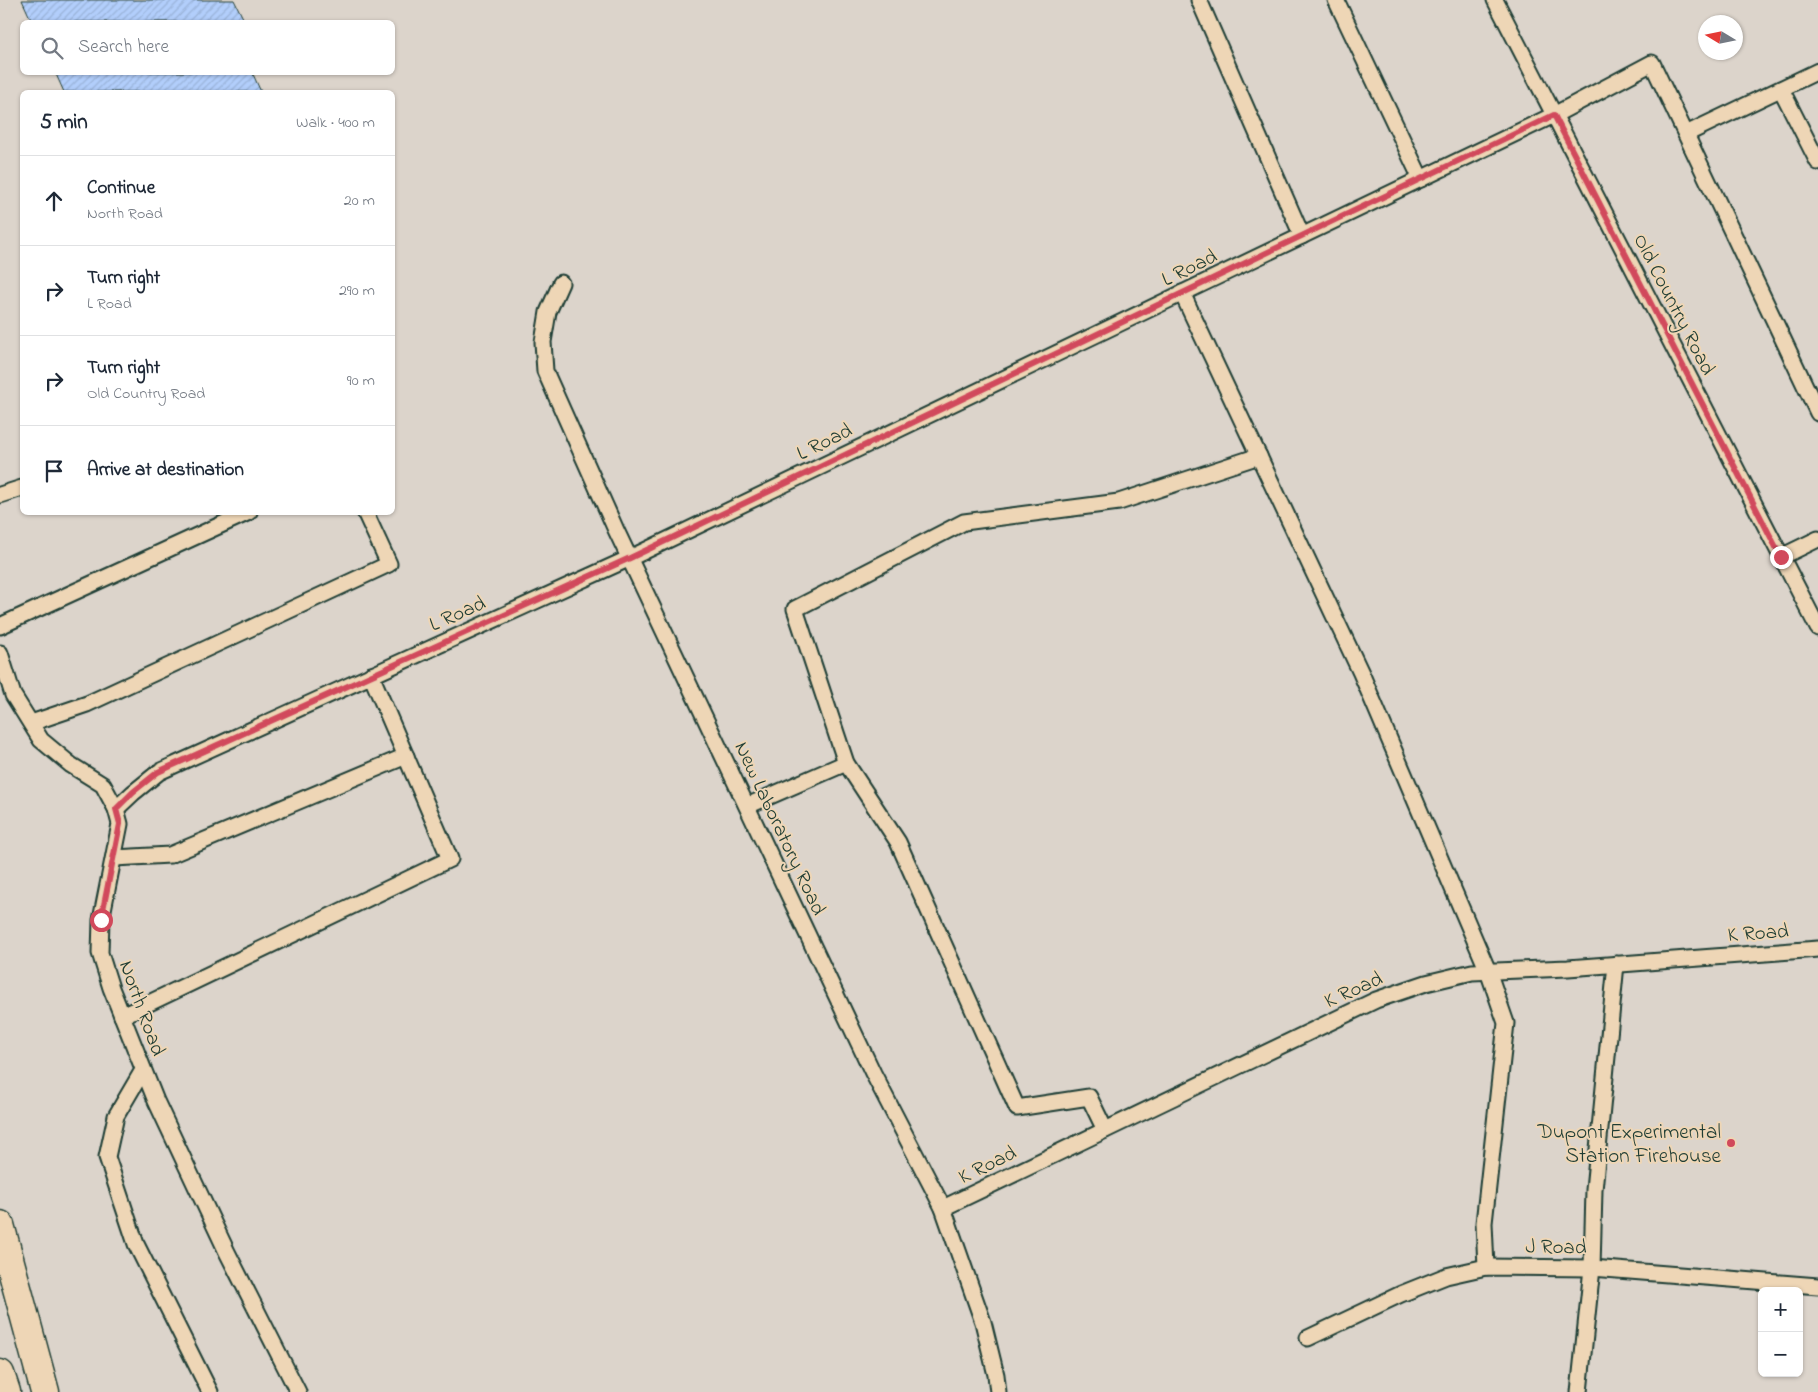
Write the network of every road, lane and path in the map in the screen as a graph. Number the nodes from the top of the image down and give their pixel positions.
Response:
1 (1199, 0) edge
2 (1336, 0) edge
3 (1495, 0) edge
4 (1818, 71) edge
5 (1781, 89) junction
6 (1554, 115) junction
7 (1686, 134) junction
8 (1818, 162) edge
9 (1420, 179) junction
10 (1302, 236) junction
11 (562, 284) dead end
12 (1182, 293) junction
13 (1818, 413) edge
14 (1259, 456) junction
15 (20, 489) edge
16 (0, 495) edge
17 (242, 515) edge
18 (366, 515) edge
19 (1818, 539) edge
20 (1781, 557) junction
21 (630, 558) junction
22 (0, 626) edge
23 (1818, 628) edge
24 (0, 652) edge
25 (371, 675) junction
26 (31, 723) junction
27 (406, 756) junction
28 (846, 763) junction
29 (747, 806) junction
30 (116, 809) junction
31 (114, 858) junction
32 (1818, 948) edge
33 (1616, 964) junction
34 (1488, 971) junction
35 (122, 1016) junction
36 (143, 1070) junction
37 (1106, 1130) junction
38 (943, 1208) junction
39 (0, 1225) edge
40 (1486, 1267) junction
41 (1592, 1268) junction
42 (1818, 1286) edge
43 (1308, 1338) dead end
44 (0, 1374) edge
45 (6, 1392) edge
46 (45, 1392) edge
47 (210, 1392) edge
48 (298, 1392) edge
49 (998, 1392) edge
50 (1579, 1392) edge

1 - 10 lane
2 - 9 lane
3 - 6 lane, Old Country Road
4 - 5 lane
5 - 7 lane
5 - 8 lane
6 - 7 lane, L Road
6 - 9 lane, L Road
6 - 20 lane, Old Country Road
7 - 13 lane
9 - 10 lane, L Road
10 - 12 lane, L Road
11 - 21 lane, New Laboratory Road
12 - 14 lane
12 - 21 lane, L Road
14 - 28 lane
14 - 34 lane
15 - 16 lane
17 - 22 lane
18 - 26 lane
19 - 20 lane
20 - 23 lane, Old Country Road
21 - 25 lane, L Road
21 - 29 lane, New Laboratory Road
24 - 26 lane, North Road
25 - 27 lane
25 - 30 lane, L Road
26 - 30 lane, North Road
27 - 31 lane
27 - 35 lane
28 - 29 lane
28 - 37 lane
29 - 38 lane, New Laboratory Road
30 - 31 lane, North Road
31 - 35 lane, North Road
32 - 33 lane, K Road
33 - 34 lane, K Road
33 - 41 lane
34 - 37 lane, K Road
34 - 40 lane
35 - 36 lane, North Road
36 - 47 lane
36 - 48 lane, North Road
37 - 38 lane, K Road
38 - 49 lane, New Laboratory Road
39 - 46 highway
40 - 41 lane, J Road
40 - 43 lane, J Road
41 - 42 lane, J Road
41 - 50 lane
44 - 45 highway

